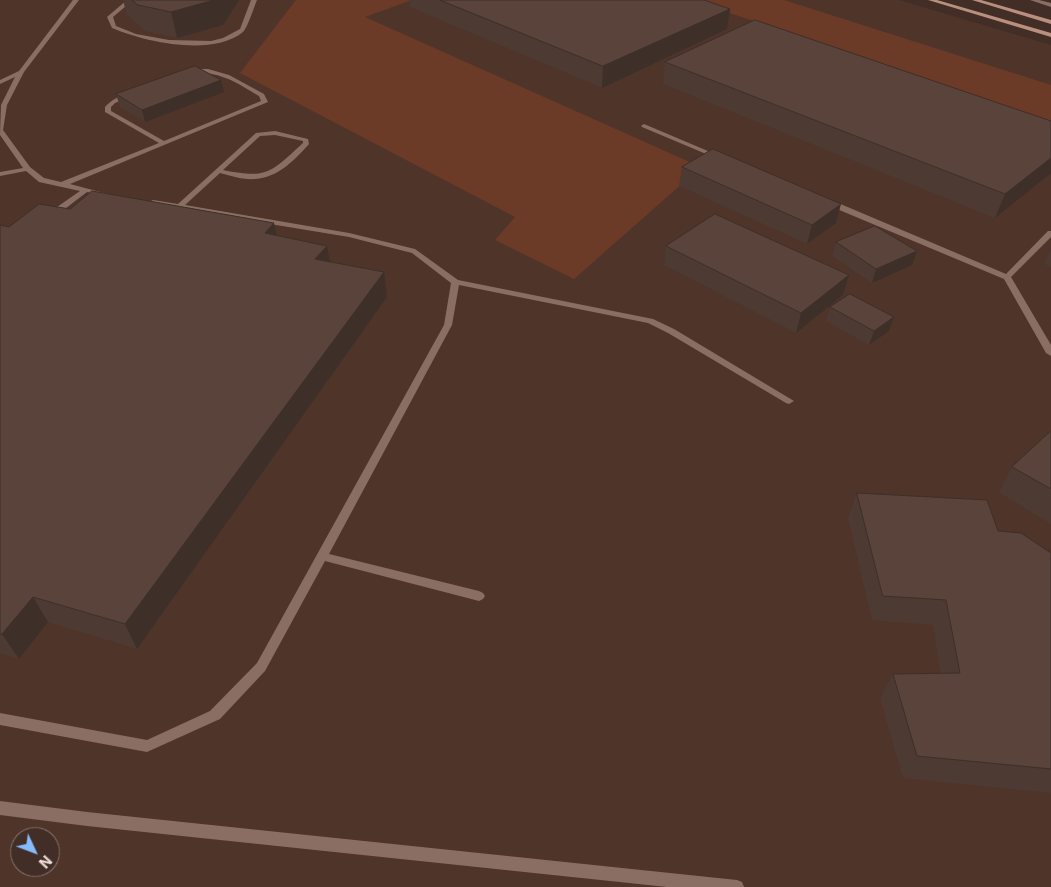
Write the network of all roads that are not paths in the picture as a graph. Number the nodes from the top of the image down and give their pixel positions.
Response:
1 (76, 0) edge
2 (130, 0) edge
3 (254, 0) edge
4 (931, 0) edge
5 (976, 0) edge
6 (1033, 0) edge
7 (1051, 5) edge
8 (1051, 22) edge
9 (1051, 35) edge
10 (21, 72) junction
11 (185, 74) edge
12 (0, 82) edge
13 (140, 92) edge
14 (644, 126) dead end
15 (0, 130) edge
16 (162, 142) junction
17 (726, 160) edge
18 (27, 169) junction
19 (219, 171) junction
20 (0, 174) edge
21 (60, 185) junction
22 (84, 191) junction
23 (112, 196) edge
24 (817, 198) edge
25 (141, 200) edge
26 (179, 207) junction
27 (45, 220) edge
28 (1051, 233) edge
29 (1008, 277) junction
30 (455, 282) junction
31 (1051, 353) edge
32 (790, 401) dead end
33 (321, 556) junction
34 (479, 596) dead end
35 (0, 719) edge
36 (0, 808) edge
37 (737, 887) edge

1 - 10 lane
2 - 3 lane
4 - 9 street
5 - 8 street
6 - 7 lane
10 - 12 lane
10 - 15 lane
11 - 16 lane
13 - 16 lane
14 - 17 lane
15 - 18 lane
16 - 21 lane
18 - 20 lane
18 - 21 lane
19 - 19 lane
19 - 26 lane
21 - 22 lane
22 - 23 lane
22 - 27 lane
24 - 29 lane
25 - 26 lane
26 - 30 lane
28 - 29 lane
29 - 31 lane
30 - 32 lane
30 - 33 lane
33 - 34 lane
33 - 35 lane
36 - 37 lane

